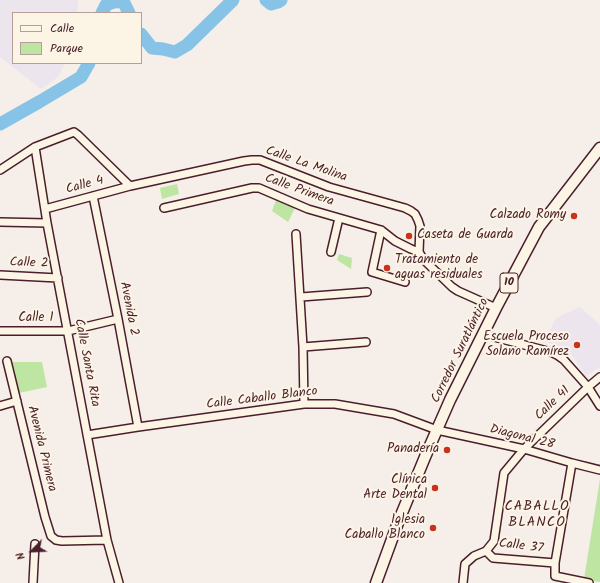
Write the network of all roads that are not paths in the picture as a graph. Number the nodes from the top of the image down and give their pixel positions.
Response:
1 (35, 147) junction
2 (600, 148) edge
3 (0, 170) edge
4 (130, 186) junction
5 (93, 196) junction
6 (164, 208) dead end
7 (45, 209) junction
8 (339, 218) junction
9 (0, 222) edge
10 (47, 223) junction
11 (381, 230) junction
12 (296, 234) dead end
13 (331, 252) dead end
14 (419, 252) junction
15 (0, 275) edge
16 (58, 278) junction
17 (405, 282) dead end
18 (367, 292) dead end
19 (301, 297) junction
20 (496, 308) junction
21 (118, 319) junction
22 (0, 331) edge
23 (68, 331) junction
24 (483, 334) junction
25 (366, 342) dead end
26 (303, 347) junction
27 (7, 361) dead end
28 (600, 377) edge
29 (588, 387) junction
30 (17, 401) junction
31 (304, 404) junction
32 (0, 406) edge
33 (600, 406) edge
34 (138, 427) junction
35 (437, 430) junction
36 (87, 435) junction
37 (524, 449) junction
38 (572, 463) junction
39 (600, 470) edge
40 (107, 540) junction
41 (35, 544) dead end
42 (486, 551) junction
43 (555, 563) junction
44 (33, 583) edge
45 (119, 583) edge
46 (376, 583) edge
47 (463, 583) edge
48 (589, 583) edge

1 - 3 street
1 - 4 street
1 - 7 street, Calle Santa Rita
2 - 20 main road, Corredor Suratlántico / 10
4 - 5 street, Calle 4
4 - 14 street, Calle La Molina
5 - 7 street, Calle 4
5 - 21 street, Avenida 2
6 - 8 street, Calle Primera
7 - 10 street, Calle Santa Rita
8 - 11 street, Calle Primera
8 - 13 street
9 - 10 street
10 - 16 street, Calle Santa Rita
11 - 14 street, Calle Primera
11 - 17 street
12 - 19 street
14 - 20 street
15 - 16 street, Calle 2
16 - 23 street, Calle Santa Rita
18 - 19 street
19 - 26 street
20 - 24 main road, Corredor Suratlántico / 10
21 - 23 street, Calle 1
21 - 34 street, Avenida 2
22 - 23 street, Calle 1
23 - 36 street, Calle Santa Rita
24 - 29 street
24 - 35 main road, Corredor Suratlántico / 10
25 - 26 street
26 - 31 street
27 - 30 street, Avenida Primera
28 - 29 street, Calle 41
29 - 33 street
29 - 37 street, Calle 41
30 - 32 street
30 - 40 street, Avenida Primera
31 - 34 street, Calle Caballo Blanco
31 - 35 street, Calle Caballo Blanco
34 - 36 street, Calle Caballo Blanco
35 - 37 street, Diagonal 28
35 - 46 main road, Corredor Suratlántico / 10
36 - 40 street, Calle Santa Rita
37 - 38 street, Diagonal 28
37 - 42 street, Calle 41
38 - 39 street, Diagonal 28
38 - 43 street
40 - 45 street, Calle Santa Rita
41 - 44 street
42 - 43 street, Calle 37
42 - 47 street
43 - 48 street

